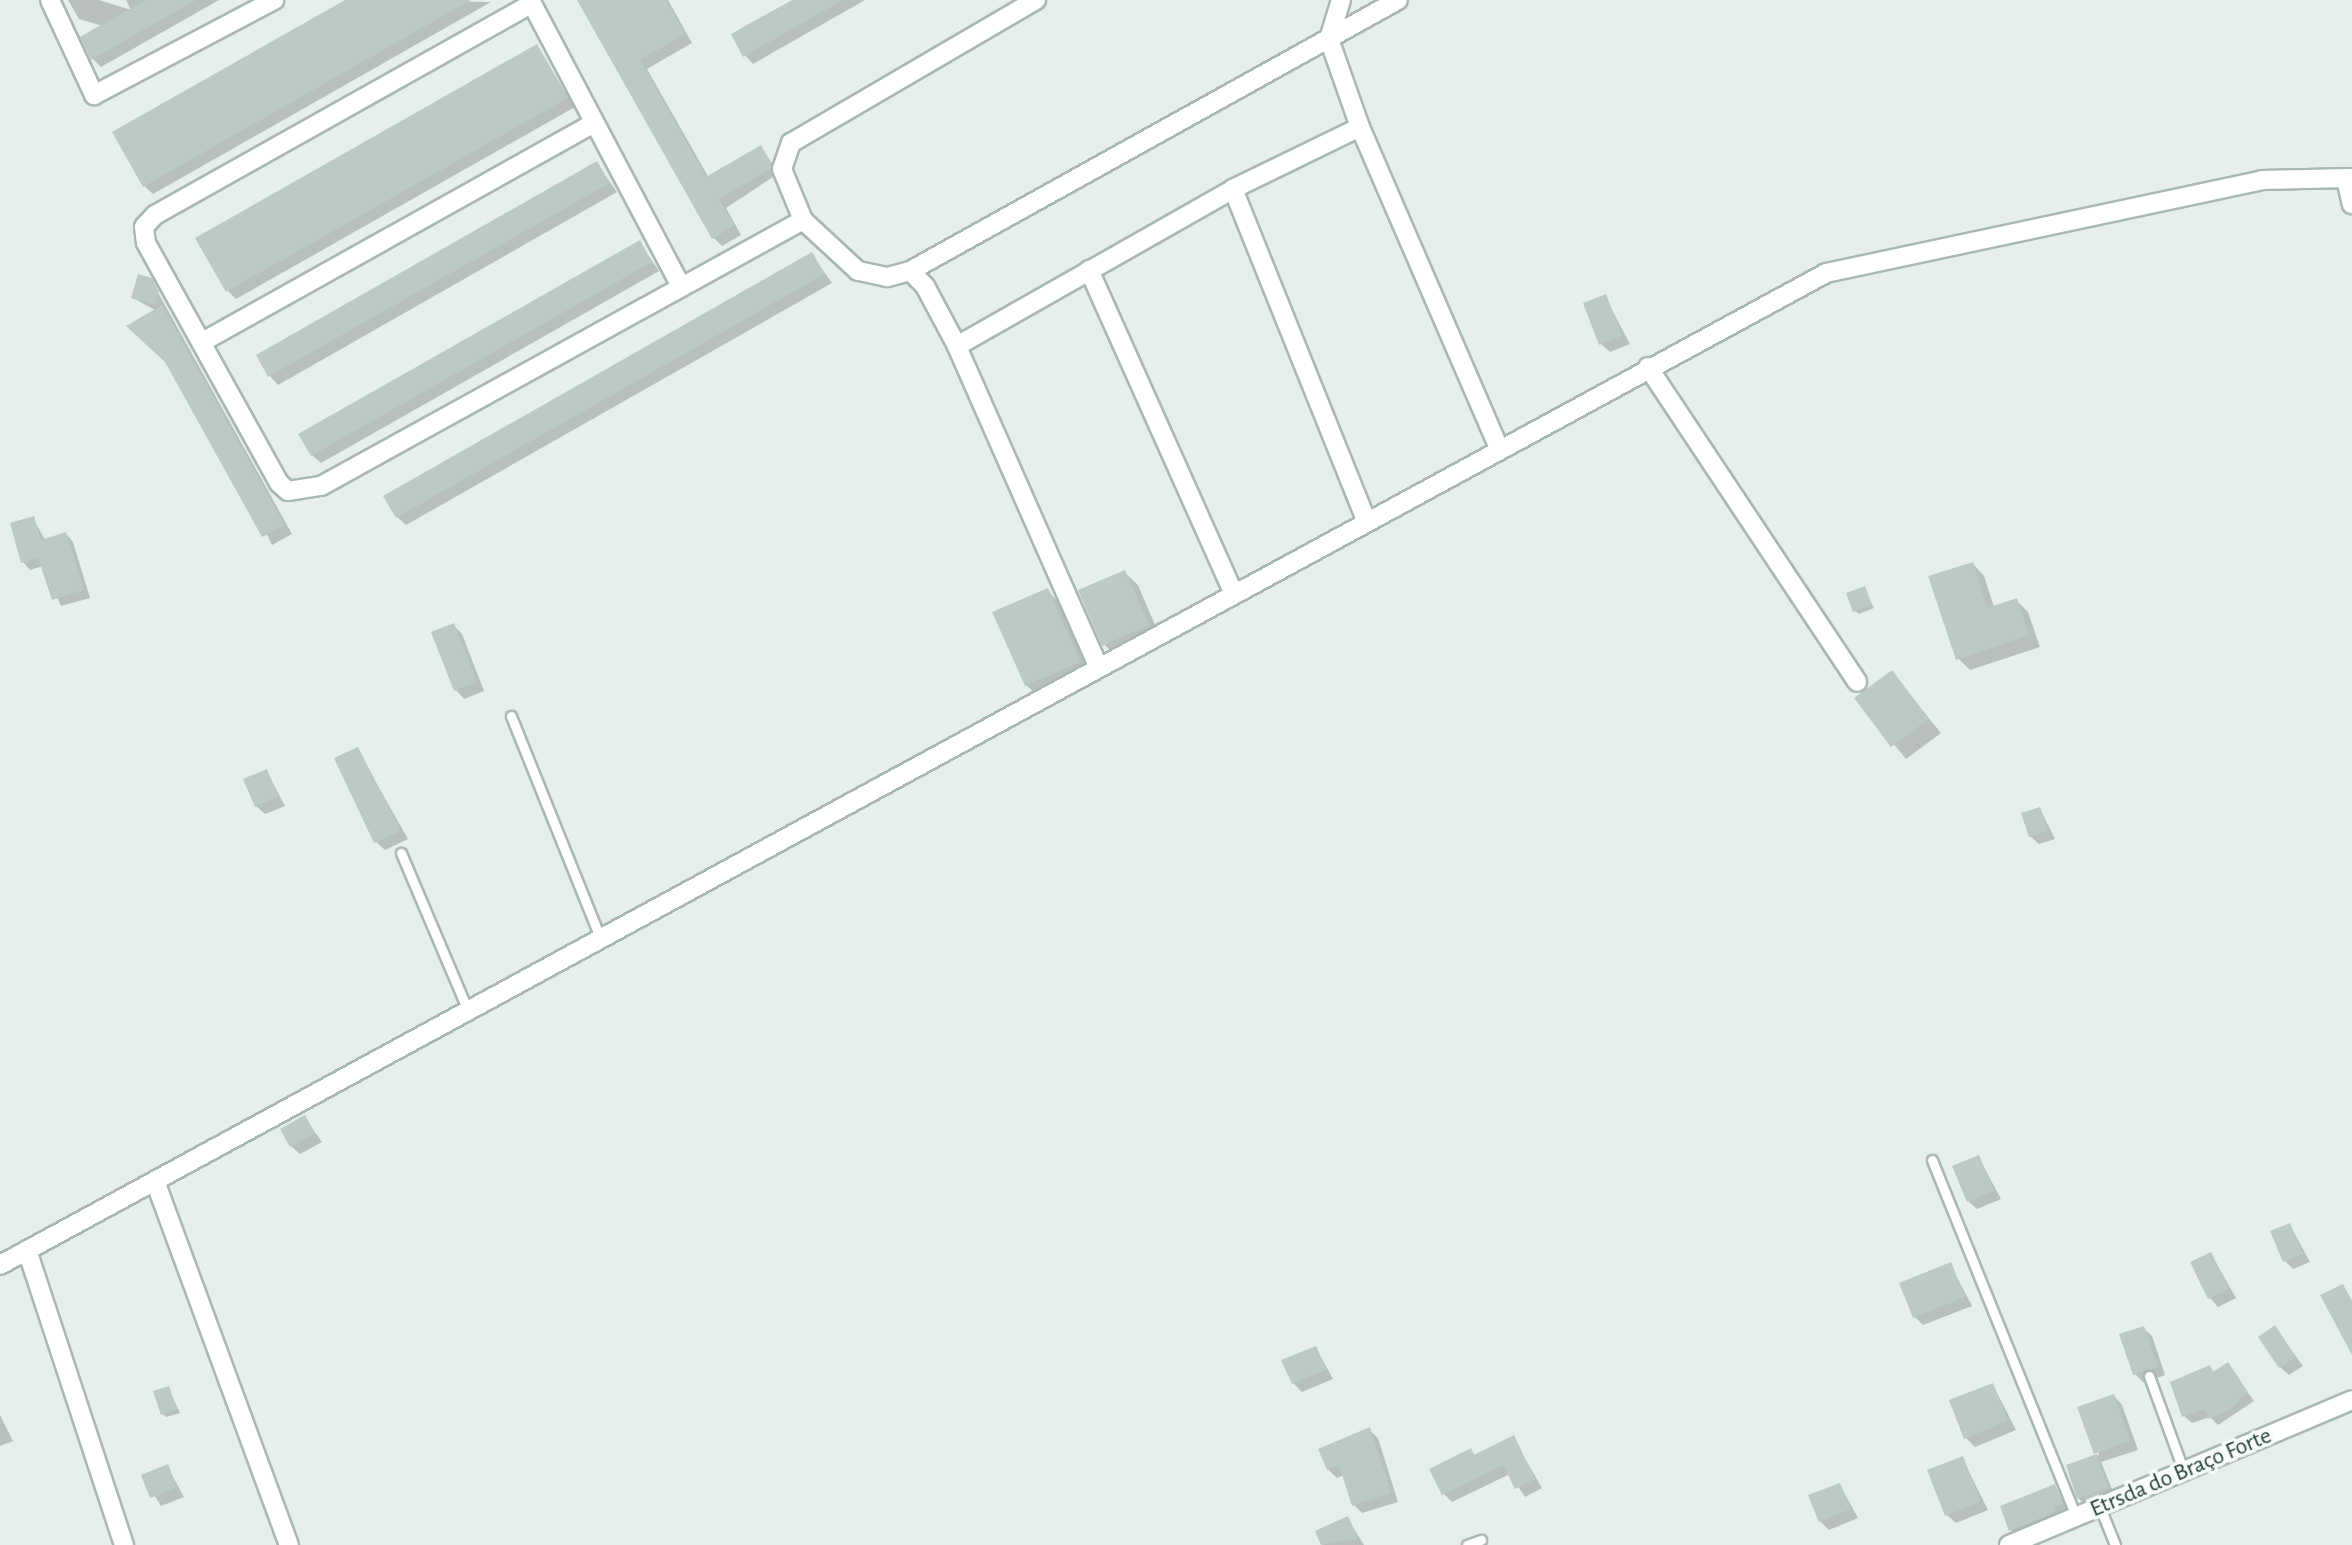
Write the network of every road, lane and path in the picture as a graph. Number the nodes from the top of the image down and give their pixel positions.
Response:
1 (50, 0) edge
2 (274, 0) edge
3 (1036, 0) edge
4 (1341, 0) edge
5 (1398, 0) edge
6 (530, 2) edge
7 (1329, 39) junction
8 (593, 124) junction
9 (1360, 127) junction
10 (2349, 179) edge
11 (1233, 189) junction
12 (2352, 204) edge
13 (803, 220) junction
14 (1089, 270) junction
15 (910, 271) junction
16 (680, 285) junction
17 (204, 341) junction
18 (957, 346) junction
19 (1648, 367) junction
20 (1499, 448) junction
21 (1366, 520) junction
22 (1233, 592) junction
23 (1098, 666) junction
24 (1857, 682) dead end
25 (511, 716) dead end
26 (401, 853) dead end
27 (601, 940) junction
28 (469, 1013) junction
29 (1932, 1160) dead end
30 (155, 1181) junction
31 (27, 1250) junction
32 (0, 1265) edge
33 (2149, 1376) dead end
34 (2351, 1404) edge
35 (2184, 1472) junction
36 (2101, 1510) junction
37 (2076, 1517) junction
38 (1481, 1540) dead end
39 (124, 1545) edge
40 (289, 1545) edge
41 (1467, 1545) edge
42 (2009, 1545) edge
43 (2115, 1545) edge

1 - 2 street
3 - 13 street
4 - 7 street
5 - 7 street
6 - 8 street
6 - 17 street
7 - 9 street
7 - 15 street
8 - 16 street
8 - 17 street
9 - 11 street
9 - 20 street
10 - 12 street
10 - 19 street
11 - 14 street
11 - 21 street
13 - 15 street
13 - 16 street
14 - 18 street
14 - 22 street
15 - 18 street
16 - 17 street
18 - 23 street
19 - 20 street
19 - 24 street
20 - 21 street
21 - 22 street
22 - 23 street
23 - 27 street
25 - 27 lane
26 - 28 lane
27 - 28 street
28 - 30 street
29 - 37 lane
30 - 31 street
30 - 40 street
31 - 32 street
31 - 39 street
33 - 35 lane
34 - 35 street, Etrsda do Braço Forte
35 - 36 street, Etrsda do Braço Forte
36 - 37 street, Etrsda do Braço Forte
36 - 43 lane
37 - 42 street, Etrsda do Braço Forte
38 - 41 lane

